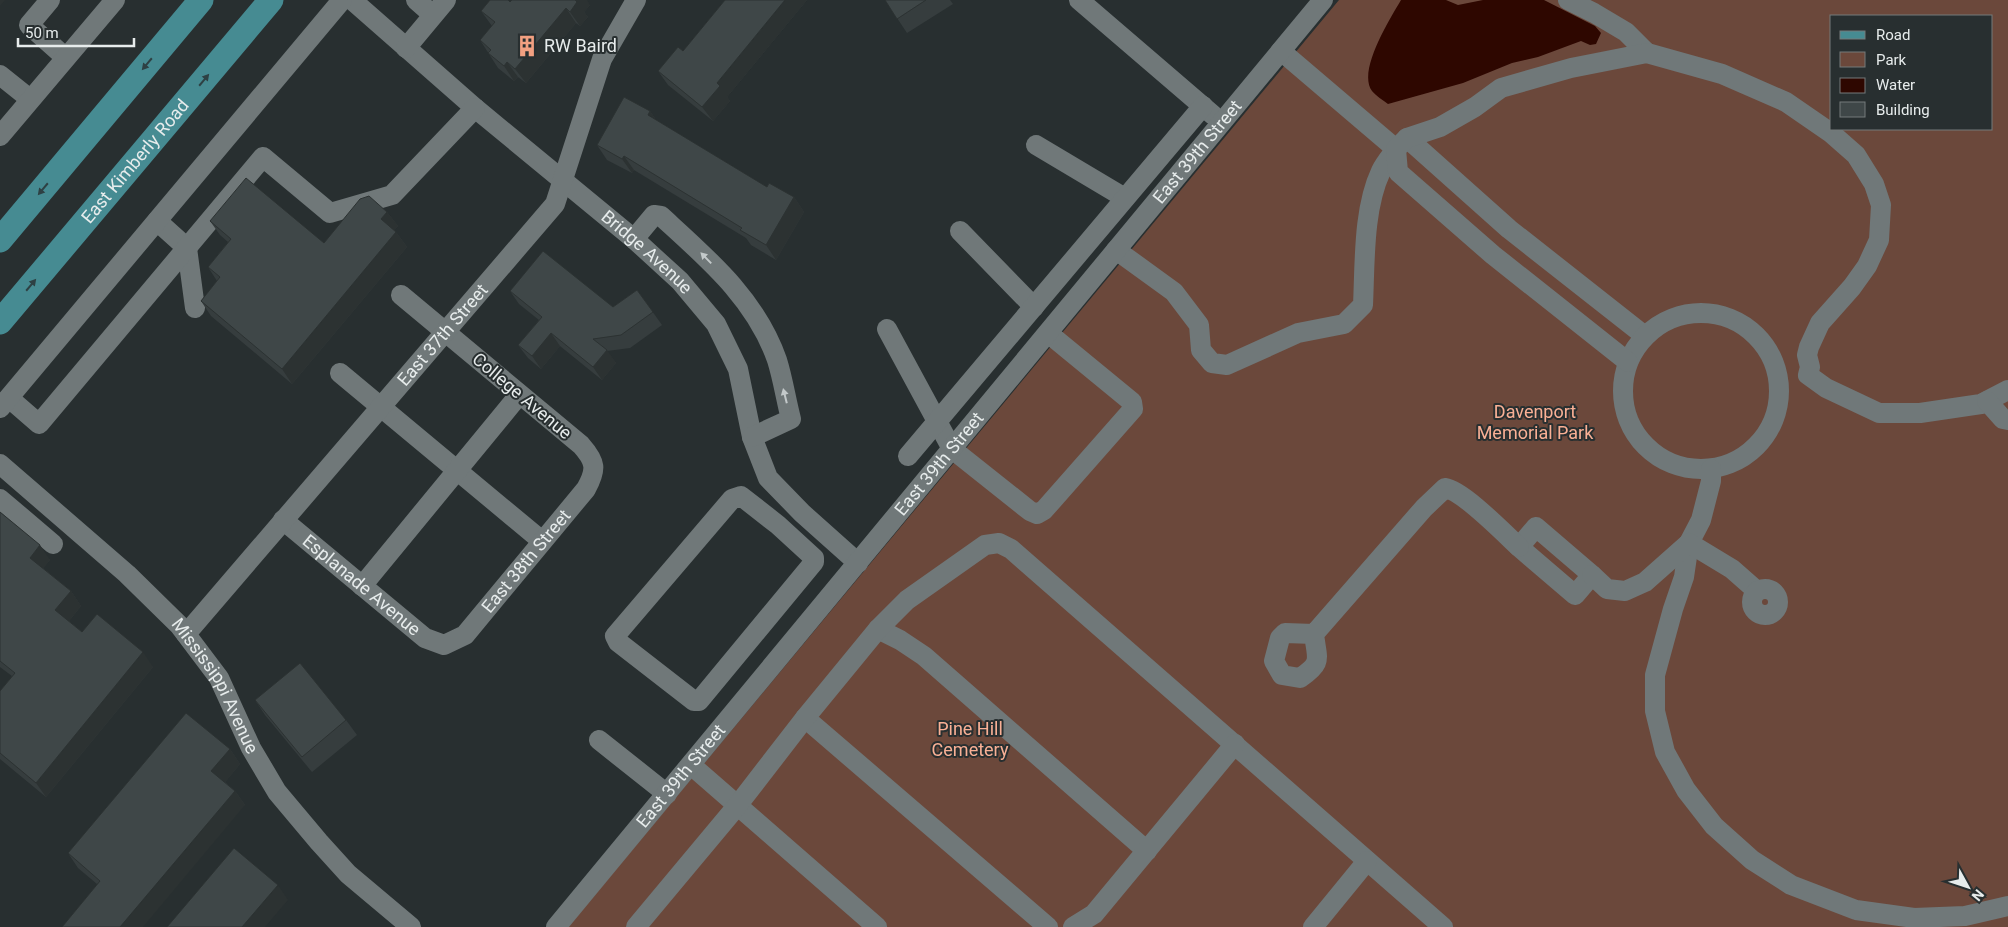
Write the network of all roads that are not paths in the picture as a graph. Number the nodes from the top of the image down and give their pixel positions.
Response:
1 (50, 0) edge
2 (115, 0) edge
3 (201, 0) edge
4 (271, 0) edge
5 (342, 0) edge
6 (352, 0) edge
7 (416, 0) edge
8 (636, 0) edge
9 (1080, 0) edge
10 (1323, 0) edge
11 (1568, 0) edge
12 (440, 8) edge
13 (406, 48) junction
14 (1281, 51) junction
15 (1646, 53) junction
16 (65, 57) junction
17 (0, 75) edge
18 (30, 99) junction
19 (1203, 106) junction
20 (475, 108) junction
21 (1222, 122) junction
22 (0, 136) edge
23 (1401, 144) junction
24 (1036, 145) dead end
25 (563, 180) junction
26 (1125, 198) junction
27 (157, 221) junction
28 (960, 231) dead end
29 (634, 239) junction
30 (0, 240) edge
31 (187, 248) junction
32 (1116, 250) junction
33 (400, 295) dead end
34 (1034, 307) junction
35 (195, 308) dead end
36 (0, 322) edge
37 (887, 330) dead end
38 (444, 332) junction
39 (1048, 333) junction
40 (1645, 336) junction
41 (1628, 362) junction
42 (1810, 367) junction
43 (340, 373) dead end
44 (1778, 374) junction
45 (2008, 390) edge
46 (519, 395) junction
47 (1987, 401) junction
48 (4, 403) edge
49 (381, 406) junction
50 (2008, 420) edge
51 (937, 421) junction
52 (752, 437) junction
53 (952, 449) junction
54 (908, 456) dead end
55 (0, 464) edge
56 (594, 466) joint
57 (1711, 469) junction
58 (457, 470) junction
59 (15, 477) junction
60 (0, 497) edge
61 (795, 506) junction
62 (284, 520) junction
63 (778, 525) junction
64 (542, 541) junction
65 (1689, 543) junction
66 (53, 544) dead end
67 (858, 563) junction
68 (362, 586) junction
69 (1757, 592) dead end
70 (878, 629) junction
71 (186, 634) junction
72 (1314, 634) dead end
73 (444, 645) joint
74 (805, 718) junction
75 (600, 740) dead end
76 (1235, 744) junction
77 (691, 765) junction
78 (667, 794) junction
79 (737, 806) junction
80 (1147, 851) junction
81 (1367, 861) junction
82 (2008, 906) edge
83 (411, 927) edge
84 (556, 927) edge
85 (636, 927) edge
86 (877, 927) edge
87 (1048, 927) edge
88 (1073, 927) edge
89 (1313, 927) edge
90 (1443, 927) edge

1 - 16 street
2 - 16 street
3 -> 30 main road
36 -> 4 main road, East Kimberly Road
5 - 27 street
6 - 13 street, Bridge Avenue
7 - 12 street
8 - 25 street, East 37th Street
9 - 19 street
10 - 14 street, East 39th Street
11 - 15 street
12 - 13 street
13 - 20 street, Bridge Avenue
14 - 21 street, East 39th Street
14 - 23 street
15 - 23 street
15 - 42 street
16 - 18 street
17 - 18 street
18 - 22 street
19 - 21 street
19 - 26 street
20 - 25 street, Bridge Avenue
20 - 31 street
21 - 32 street, East 39th Street
23 - 32 street
23 - 40 street
23 - 41 street
24 - 26 street
25 - 29 street, Bridge Avenue
25 - 38 street, East 37th Street
26 - 34 street
27 - 31 street
27 - 48 street
28 - 34 street
29 - 52 street, Bridge Avenue
52 -> 29 street
31 - 35 street
31 - 48 street
32 - 39 street, East 39th Street
33 - 38 street, College Avenue
34 - 51 street
37 - 51 street
38 - 46 street, College Avenue
38 - 49 street, East 37th Street
39 - 53 street, East 39th Street
39 - 53 street
40 - 41 street
40 - 44 street
41 - 57 street
42 - 44 street
42 - 47 street
43 - 49 street
44 - 57 street
45 - 47 street
46 - 56 street, College Avenue
46 - 58 street
47 - 50 street
49 - 58 street
49 - 62 street, East 37th Street
51 - 53 street
51 - 54 street
52 - 61 street, Bridge Avenue
53 - 67 street, East 39th Street
55 - 59 street, Mississippi Avenue
56 - 64 street, East 38th Street
57 - 65 street
58 - 64 street
58 - 68 street
59 - 60 street
59 - 71 street, Mississippi Avenue
60 - 66 street
61 - 63 street
61 - 67 street, Bridge Avenue
62 - 68 street, Esplanade Avenue
62 - 71 street, East 37th Street
63 - 63 street
64 - 73 street, East 38th Street
65 - 69 street
65 - 72 street
65 - 82 street
67 - 77 street, East 39th Street
68 - 73 street, Esplanade Avenue
70 - 74 street
70 - 76 street
70 - 80 street
71 - 83 street, Mississippi Avenue
74 - 79 street
74 - 87 street
75 - 78 street
76 - 80 street
76 - 81 street
77 - 78 street, East 39th Street
77 - 79 street
78 - 84 street, East 39th Street
79 - 85 street
79 - 86 street
80 - 88 street
81 - 89 street
81 - 90 street

